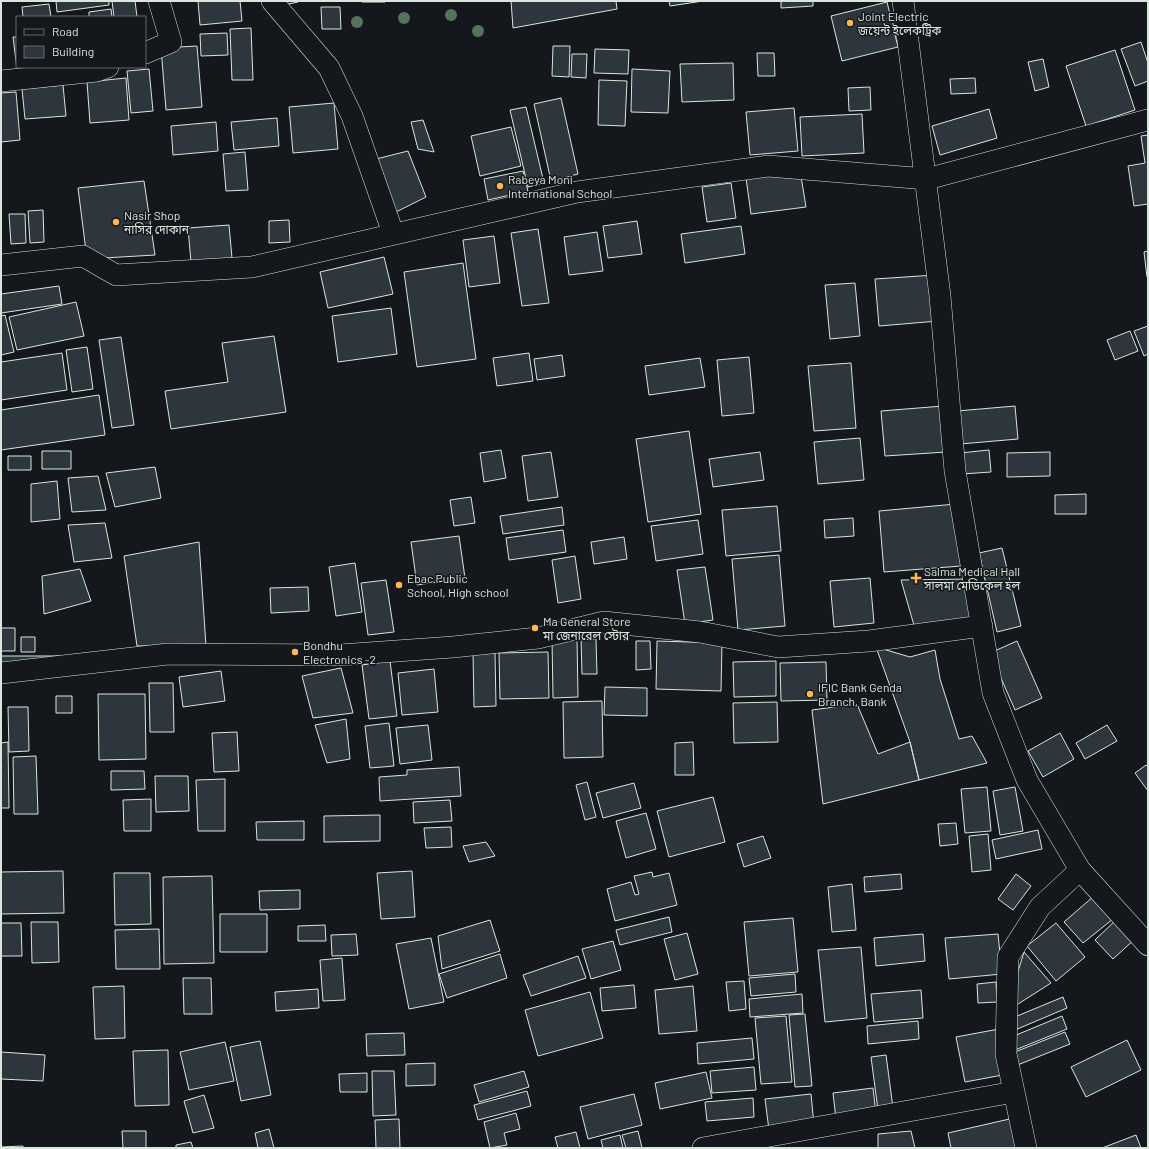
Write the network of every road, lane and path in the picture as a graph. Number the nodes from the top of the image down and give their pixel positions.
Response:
1 (159, 1) edge
2 (272, 1) edge
3 (903, 1) edge
4 (146, 52) edge
5 (105, 68) edge
6 (1, 81) edge
7 (1148, 120) edge
8 (927, 179) junction
9 (393, 233) junction
10 (1, 265) edge
11 (982, 626) junction
12 (1, 673) edge
13 (1080, 870) junction
14 (1148, 945) edge
15 (1014, 1092) junction
16 (703, 1148) edge
17 (1026, 1148) edge

1 - 4 street
2 - 9 street
3 - 8 street
5 - 6 street
7 - 8 street
8 - 9 street
8 - 11 street
9 - 10 street
11 - 12 street
11 - 13 street
13 - 14 street
13 - 15 street
15 - 16 street
15 - 17 street

